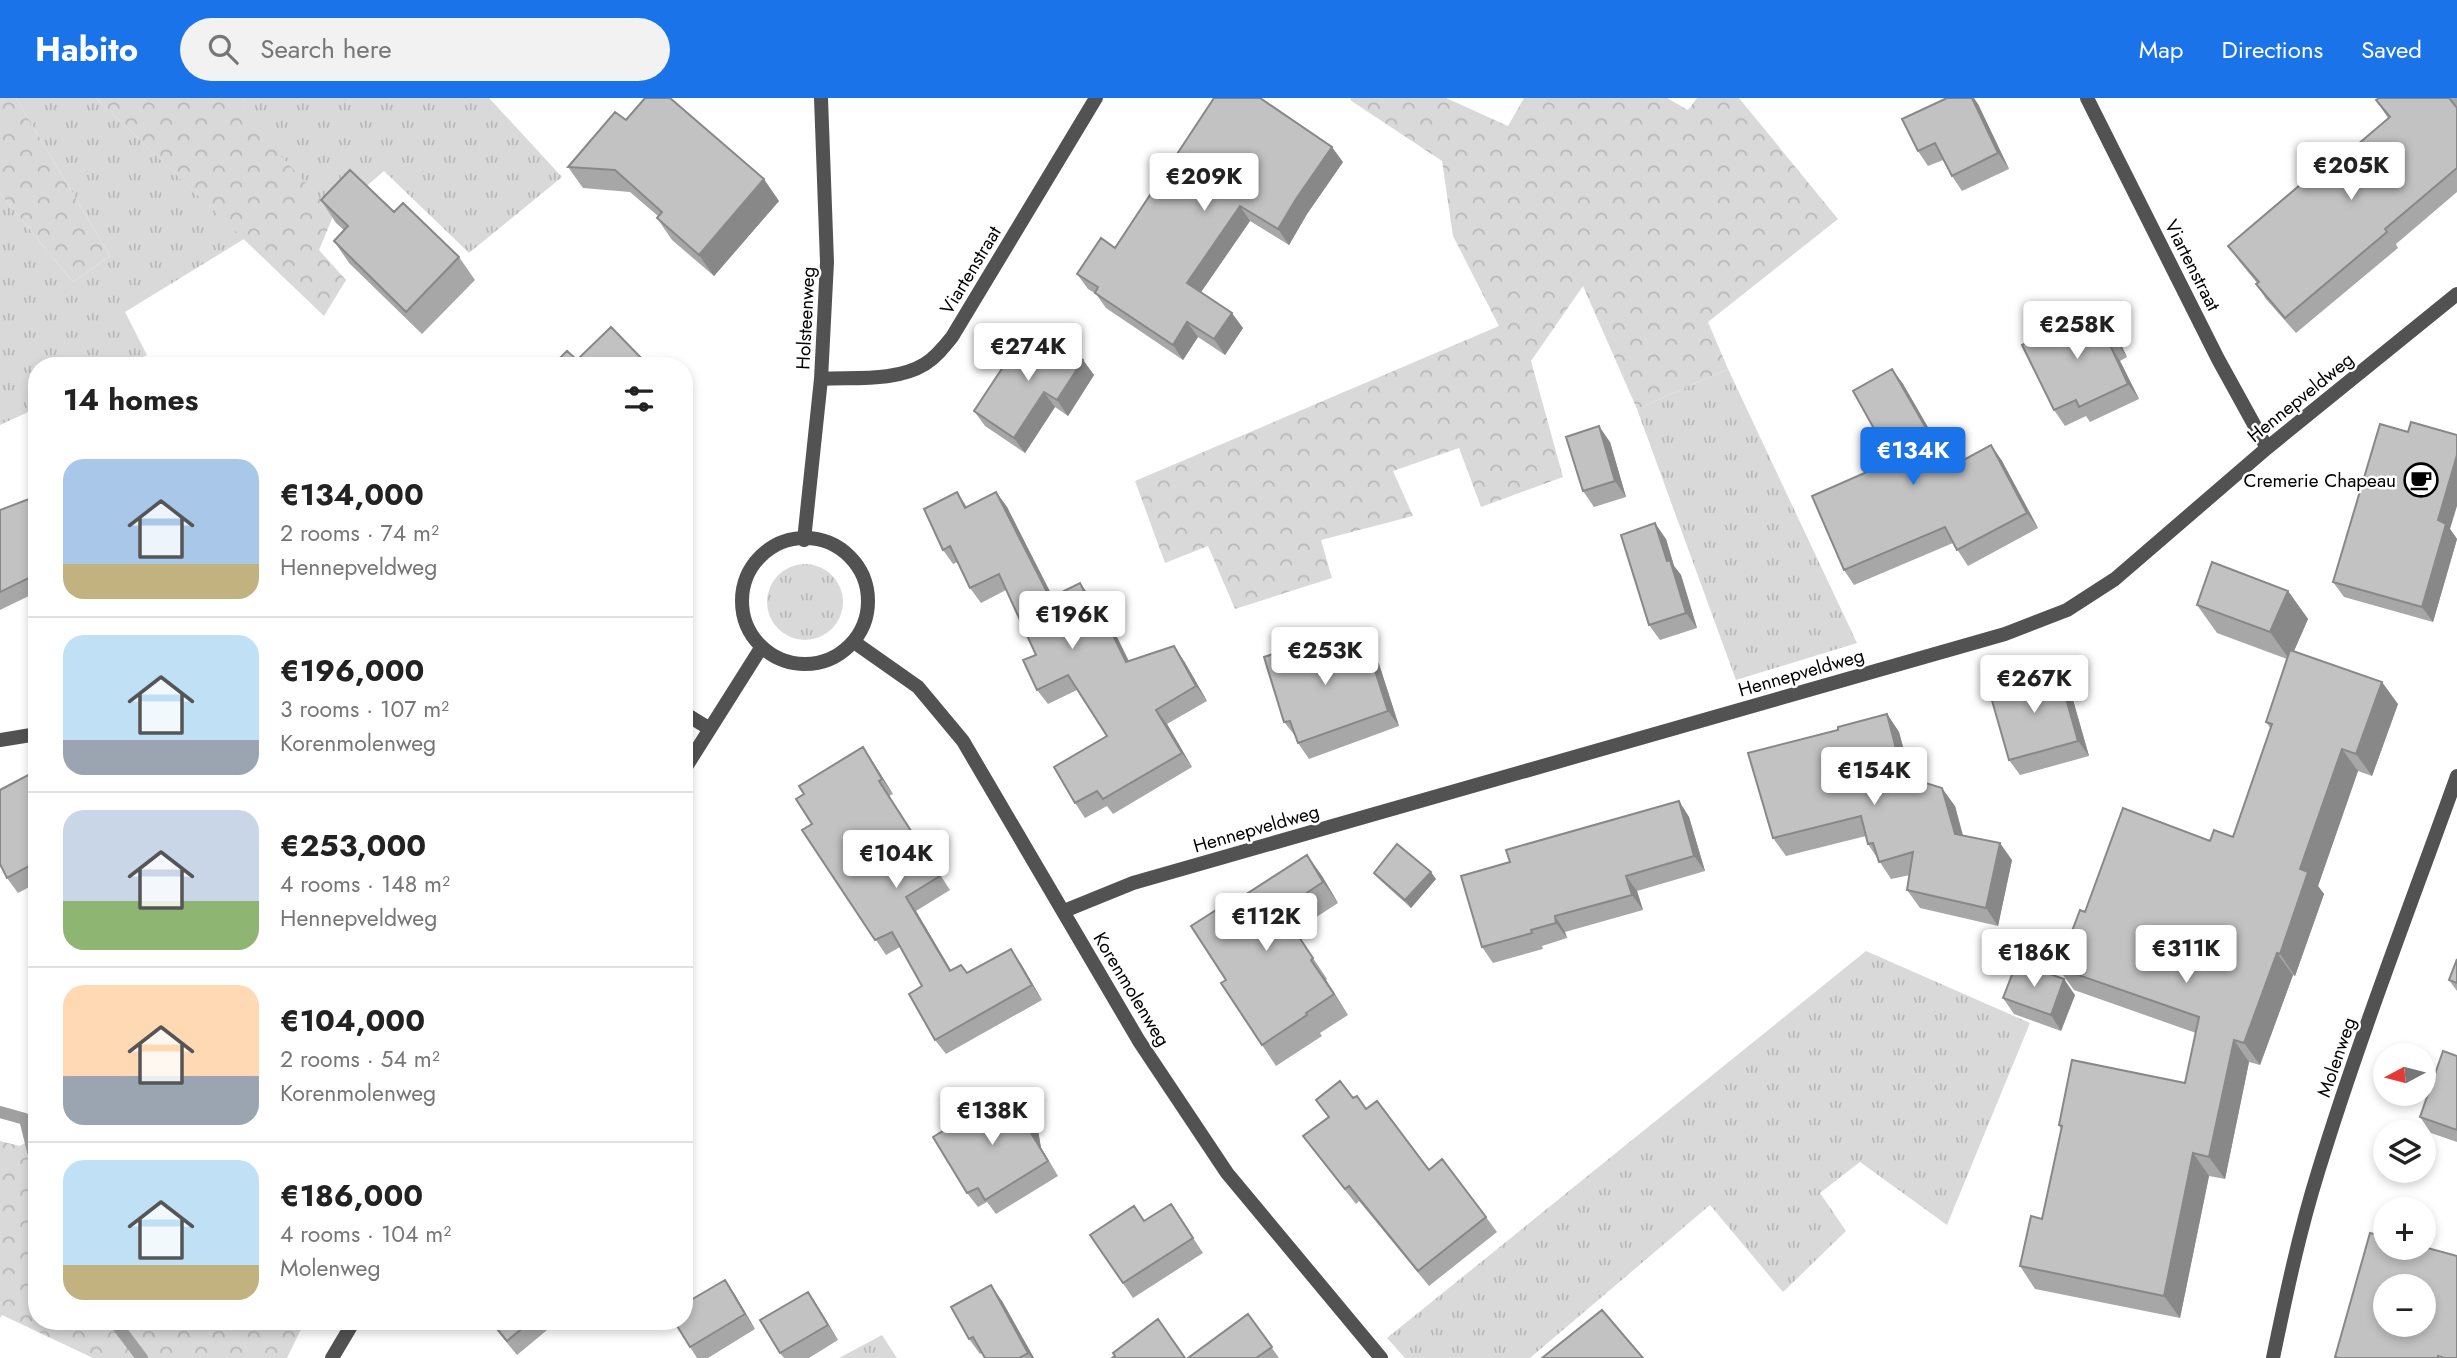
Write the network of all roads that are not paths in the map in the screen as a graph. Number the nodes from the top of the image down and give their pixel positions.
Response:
1 (821, 98) edge
2 (1096, 98) edge
3 (2087, 98) edge
4 (2457, 294) edge
5 (821, 379) junction
6 (2267, 448) junction
7 (804, 540) junction
8 (854, 642) junction
9 (761, 648) junction
10 (693, 719) edge
11 (710, 729) junction
12 (28, 735) edge
13 (0, 740) edge
14 (693, 756) edge
15 (2457, 776) edge
16 (1064, 911) junction
17 (349, 1330) edge
18 (332, 1358) edge
19 (1381, 1358) edge
20 (2273, 1358) edge

1 - 5 street, Holsteenweg
2 - 5 street, Viartenstraat
3 - 6 street, Viartenstraat
4 - 6 street, Hennepveldweg
5 - 7 street, Holsteenweg
6 - 16 street, Hennepveldweg
7 - 8 street
7 - 9 street
8 - 9 street
8 - 16 street, Korenmolenweg
9 - 11 street
10 - 11 street
11 - 14 street
12 - 13 street
15 - 20 street, Molenweg
16 - 19 street, Korenmolenweg
17 - 18 street

